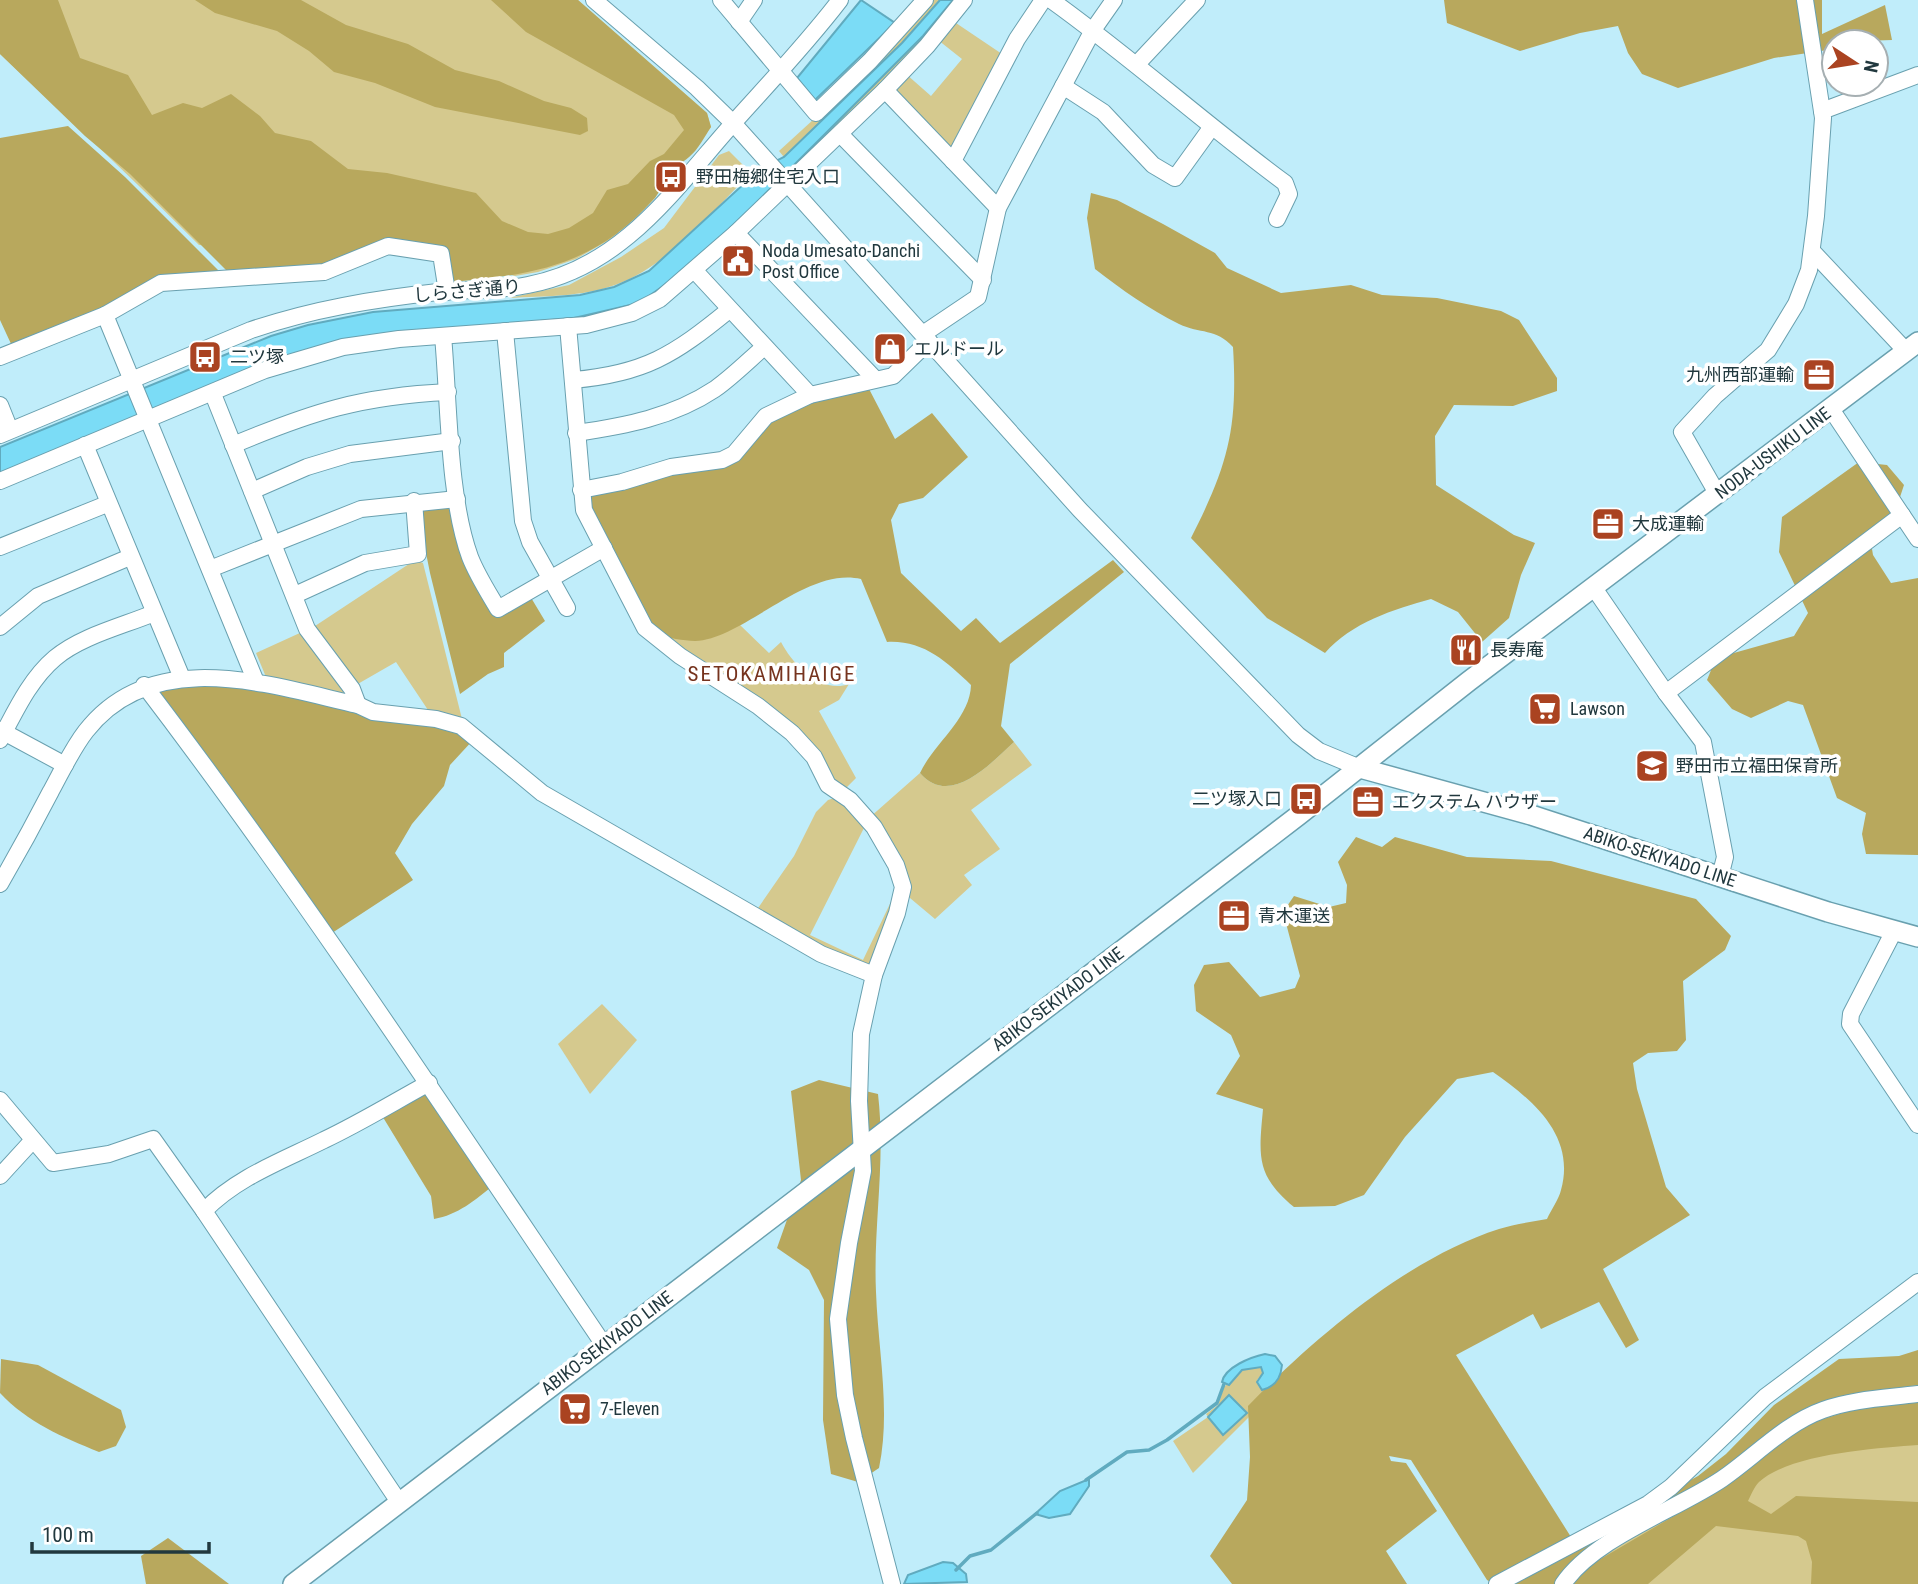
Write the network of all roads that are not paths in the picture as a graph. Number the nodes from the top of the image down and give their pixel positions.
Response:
1 (594, 0) edge
2 (721, 0) edge
3 (754, 0) edge
4 (840, 0) edge
5 (925, 0) edge
6 (964, 0) edge
7 (1043, 0) edge
8 (1051, 0) edge
9 (1114, 0) edge
10 (1197, 0) edge
11 (1804, 0) edge
12 (739, 22) junction
13 (1093, 30) junction
14 (1137, 64) junction
15 (780, 71) junction
16 (1918, 75) edge
17 (1062, 86) junction
18 (885, 90) junction
19 (1822, 111) junction
20 (733, 123) junction
21 (1211, 128) junction
22 (840, 134) junction
23 (953, 161) junction
24 (787, 182) junction
25 (998, 208) junction
26 (1277, 219) dead end
27 (736, 233) junction
28 (1812, 251) junction
29 (695, 271) junction
30 (983, 280) junction
31 (447, 292) junction
32 (729, 310) junction
33 (105, 315) junction
34 (568, 326) junction
35 (505, 331) junction
36 (443, 336) junction
37 (926, 338) junction
38 (1912, 346) edge
39 (764, 347) junction
40 (0, 356) edge
41 (875, 379) junction
42 (573, 380) junction
43 (134, 384) junction
44 (448, 392) junction
45 (213, 394) junction
46 (810, 395) junction
47 (0, 405) edge
48 (1831, 410) junction
49 (148, 415) junction
50 (5, 433) edge
51 (576, 433) junction
52 (452, 441) junction
53 (233, 445) junction
54 (85, 446) junction
55 (0, 481) edge
56 (581, 489) junction
57 (252, 491) junction
58 (1718, 495) junction
59 (457, 499) junction
60 (414, 501) junction
61 (107, 504) junction
62 (1902, 515) junction
63 (1918, 539) edge
64 (274, 544) junction
65 (0, 547) edge
66 (604, 548) junction
67 (130, 557) junction
68 (210, 569) junction
69 (550, 578) junction
70 (1594, 588) junction
71 (295, 595) junction
72 (567, 608) dead end
73 (154, 613) junction
74 (0, 627) edge
75 (182, 678) junction
76 (256, 682) junction
77 (144, 685) junction
78 (1666, 693) junction
79 (358, 705) junction
80 (1, 734) edge
81 (65, 765) junction
82 (1360, 768) junction
83 (1720, 877) junction
84 (0, 884) edge
85 (1894, 931) junction
86 (1918, 937) edge
87 (874, 975) junction
88 (429, 1083) junction
89 (0, 1100) edge
90 (1918, 1125) edge
91 (33, 1140) junction
92 (864, 1147) junction
93 (0, 1176) edge
94 (204, 1210) junction
95 (1918, 1282) edge
96 (604, 1345) junction
97 (1918, 1394) edge
98 (400, 1503) junction
99 (297, 1583) edge
100 (892, 1584) edge
101 (1497, 1584) edge
102 (1563, 1584) edge

1 - 20 street
2 - 12 street
3 - 12 street
4 - 15 street, しらさぎ通り
5 - 15 street
6 - 18 street
7 - 23 street
8 - 13 street
9 - 13 street
10 - 14 street
11 - 19 street
12 - 15 street
13 - 14 street
13 - 17 street
14 - 21 street
15 - 20 street, しらさぎ通り
16 - 19 street
17 - 21 street
17 - 25 street
18 - 22 street
18 - 23 street
19 - 28 street
20 - 24 street
20 - 31 street, しらさぎ通り
21 - 26 street
22 - 24 street
22 - 30 street
23 - 25 street
24 - 27 street
24 - 37 street
25 - 30 street
27 - 29 street
27 - 41 street
28 - 38 street
28 - 58 street
29 - 32 street
29 - 34 street
30 - 37 street
31 - 33 street
31 - 43 street, しらさぎ通り
32 - 39 street
32 - 42 street
33 - 40 street
33 - 43 street
34 - 35 street
34 - 42 street
35 - 36 street
35 - 69 street
36 - 44 street
36 - 45 street
37 - 41 street
37 - 82 street
38 - 48 main road, NODA-USHIKU LINE
39 - 46 street
39 - 51 street
41 - 46 street
42 - 51 street
43 - 49 street
43 - 50 street, しらさぎ通り
44 - 52 street
44 - 53 street
45 - 49 street
45 - 53 street
46 - 56 street
47 - 50 street
48 - 58 main road, NODA-USHIKU LINE
48 - 62 street
49 - 54 street
49 - 68 street
51 - 56 street
52 - 57 street
52 - 59 street
53 - 57 street
54 - 55 street
54 - 61 street
56 - 66 street
57 - 64 street
58 - 70 main road, NODA-USHIKU LINE
59 - 60 street
59 - 69 street
60 - 64 street
60 - 71 street
61 - 65 street
61 - 67 street
62 - 63 street
62 - 78 street
64 - 68 street
64 - 71 street
66 - 69 street
66 - 87 street
67 - 73 street
67 - 74 street
68 - 76 street
69 - 72 street
70 - 78 street
70 - 82 main road, NODA-USHIKU LINE
71 - 79 street
73 - 75 street
73 - 80 street
75 - 76 street
75 - 77 street
76 - 79 street
77 - 81 street
77 - 88 street
78 - 83 street
79 - 87 street
80 - 81 street
81 - 84 street
82 - 83 main road, ABIKO-SEKIYADO LINE
82 - 92 main road, ABIKO-SEKIYADO LINE
83 - 85 main road, ABIKO-SEKIYADO LINE
85 - 86 main road, ABIKO-SEKIYADO LINE
85 - 90 street
87 - 92 street
88 - 94 street
88 - 96 street
89 - 91 street
91 - 93 street
91 - 94 street
92 - 96 main road, ABIKO-SEKIYADO LINE
92 - 100 street
94 - 98 street
95 - 101 street
96 - 98 main road, ABIKO-SEKIYADO LINE
97 - 102 street
98 - 99 main road, ABIKO-SEKIYADO LINE

